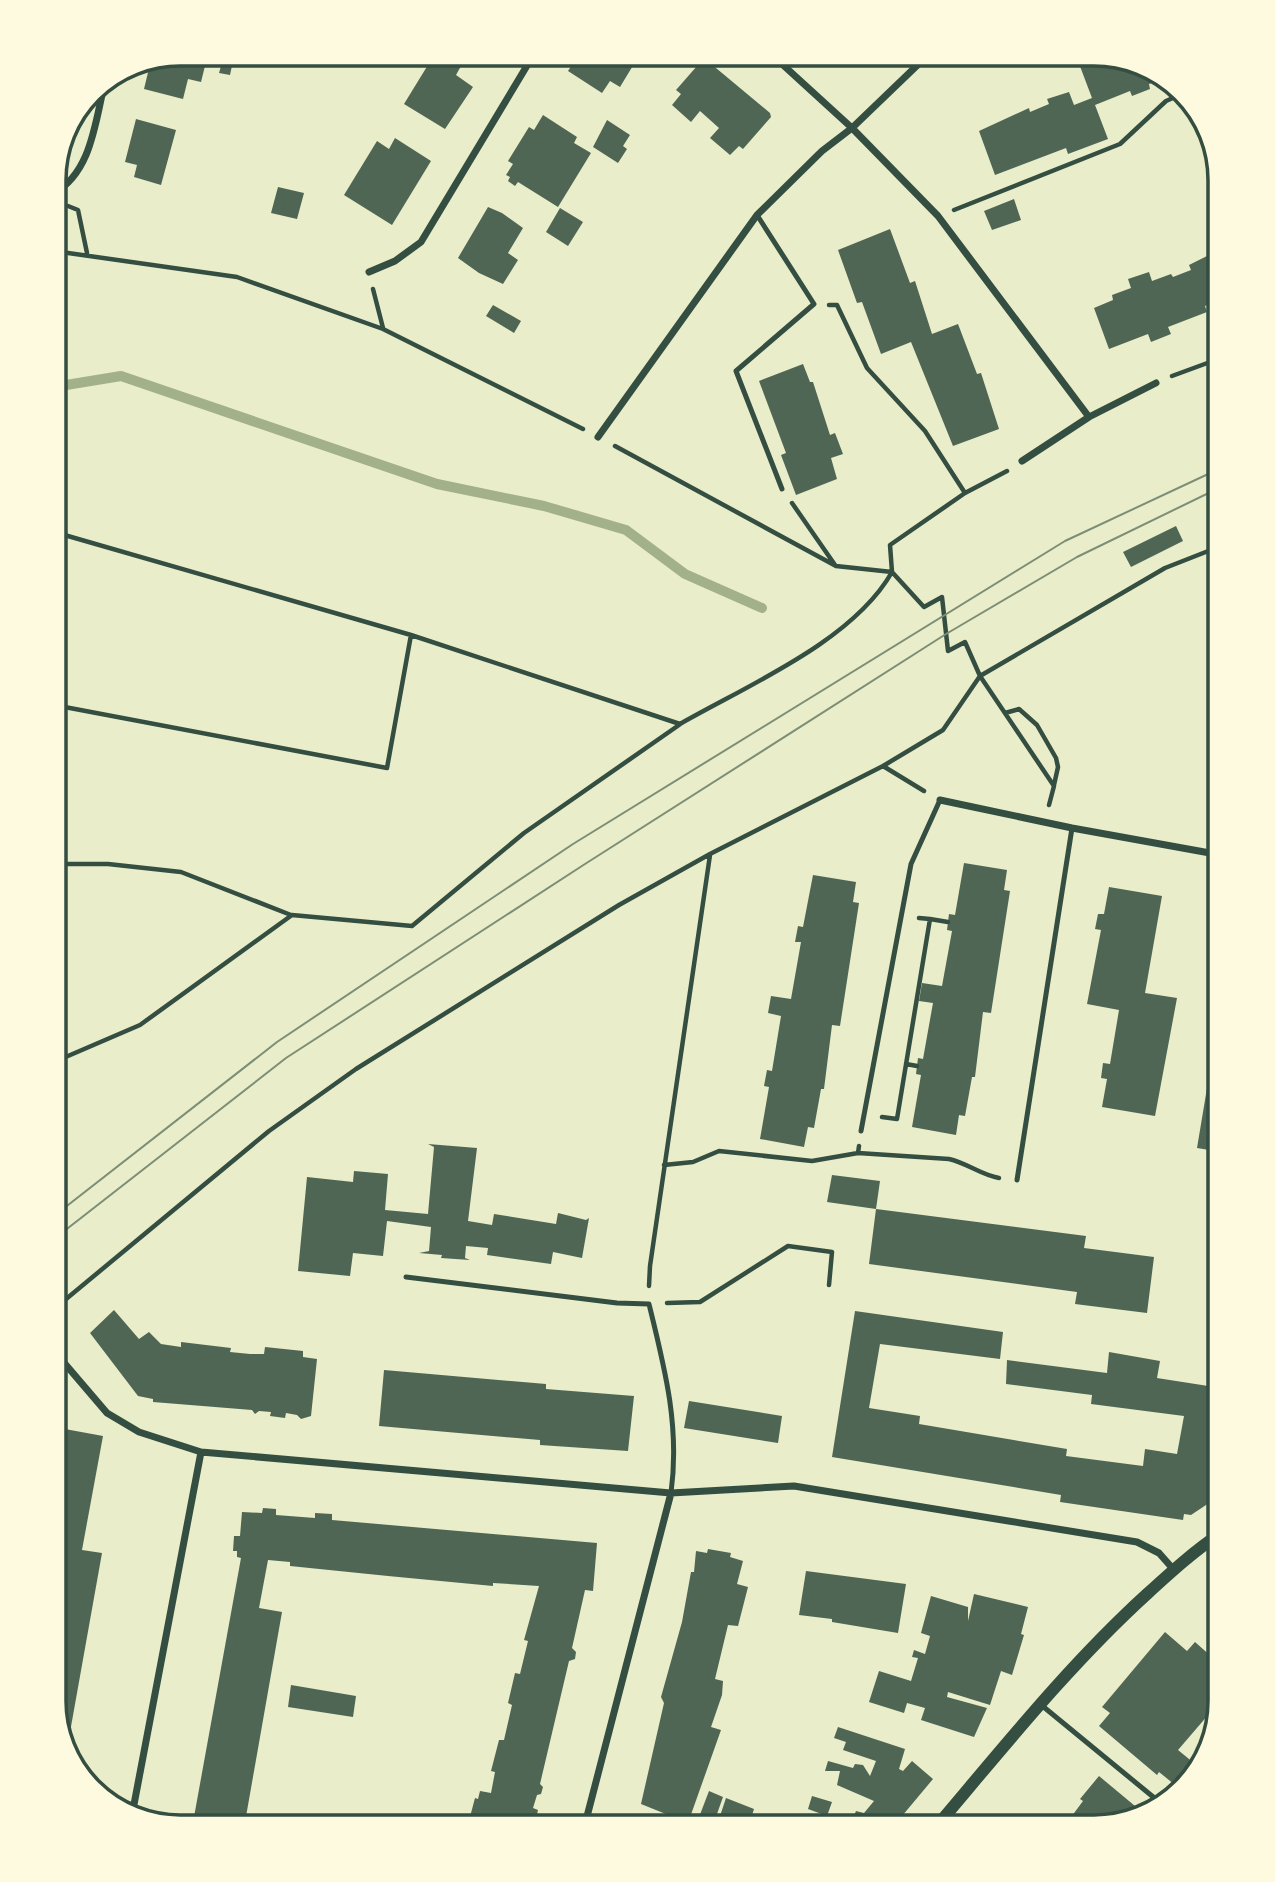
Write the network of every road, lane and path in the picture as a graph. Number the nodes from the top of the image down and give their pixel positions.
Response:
1 (527, 66) edge
2 (785, 67) edge
3 (916, 67) edge
4 (1173, 98) edge
5 (100, 100) edge
6 (852, 128) junction
7 (67, 187) edge
8 (78, 210) dead end
9 (757, 215) junction
10 (938, 216) junction
11 (67, 252) edge
12 (87, 253) junction
13 (369, 272) joint
14 (814, 304) junction
15 (383, 329) junction
16 (1208, 363) edge
17 (1156, 383) joint
18 (1089, 417) junction
19 (598, 437) junction
20 (1023, 461) joint
21 (782, 489) joint
22 (965, 493) junction
23 (67, 536) edge
24 (1208, 551) edge
25 (836, 566) junction
26 (892, 572) junction
27 (411, 635) junction
28 (980, 676) junction
29 (67, 707) edge
30 (1005, 713) junction
31 (680, 724) junction
32 (883, 765) junction
33 (1054, 786) junction
34 (940, 800) junction
35 (1045, 822) junction
36 (1072, 828) junction
37 (1208, 853) edge
38 (710, 854) junction
39 (67, 864) edge
40 (292, 915) junction
41 (901, 915) junction
42 (930, 919) junction
43 (948, 922) dead end
44 (66, 1057) edge
45 (906, 1064) junction
46 (917, 1066) dead end
47 (864, 1114) junction
48 (861, 1131) joint
49 (858, 1153) junction
50 (664, 1165) junction
51 (1017, 1180) joint
52 (406, 1277) dead end
53 (829, 1285) dead end
54 (66, 1299) edge
55 (649, 1304) junction
56 (66, 1365) edge
57 (201, 1452) junction
58 (671, 1493) junction
59 (1208, 1543) edge
60 (1174, 1570) junction
61 (1040, 1704) junction
62 (1154, 1798) edge
63 (134, 1805) edge
64 (587, 1815) edge
65 (946, 1815) edge

1 - 13 street
2 - 6 street
3 - 6 street
4 - 10 path
5 - 7 street
6 - 9 street
6 - 10 street
8 - 12 path
9 - 14 lane
9 - 19 street
10 - 18 street
11 - 12 path
12 - 15 path
13 - 15 path
14 - 21 lane
14 - 22 path
15 - 19 path
16 - 17 path
17 - 18 street
18 - 20 street
19 - 25 path
20 - 22 path
21 - 25 path
22 - 26 path
23 - 27 path
24 - 28 path
25 - 26 path
26 - 28 path
26 - 31 path
27 - 29 path
27 - 31 path
28 - 30 path
28 - 32 path
30 - 33 path
30 - 33 path
31 - 40 path
32 - 34 path
32 - 38 path
33 - 35 path
34 - 35 street
34 - 41 lane
35 - 36 street
36 - 37 street
36 - 51 lane
38 - 50 path
38 - 54 path
39 - 40 path
40 - 44 path
41 - 42 path
41 - 47 lane
42 - 43 path
42 - 45 path
45 - 46 path
45 - 47 path
47 - 48 lane
48 - 49 path
49 - 50 path
49 - 51 path
50 - 55 path
52 - 55 lane
53 - 55 path
55 - 58 lane
56 - 57 street
57 - 58 street
57 - 63 street
58 - 60 street
58 - 64 street
59 - 60 street
60 - 61 street
61 - 62 lane
61 - 65 street

